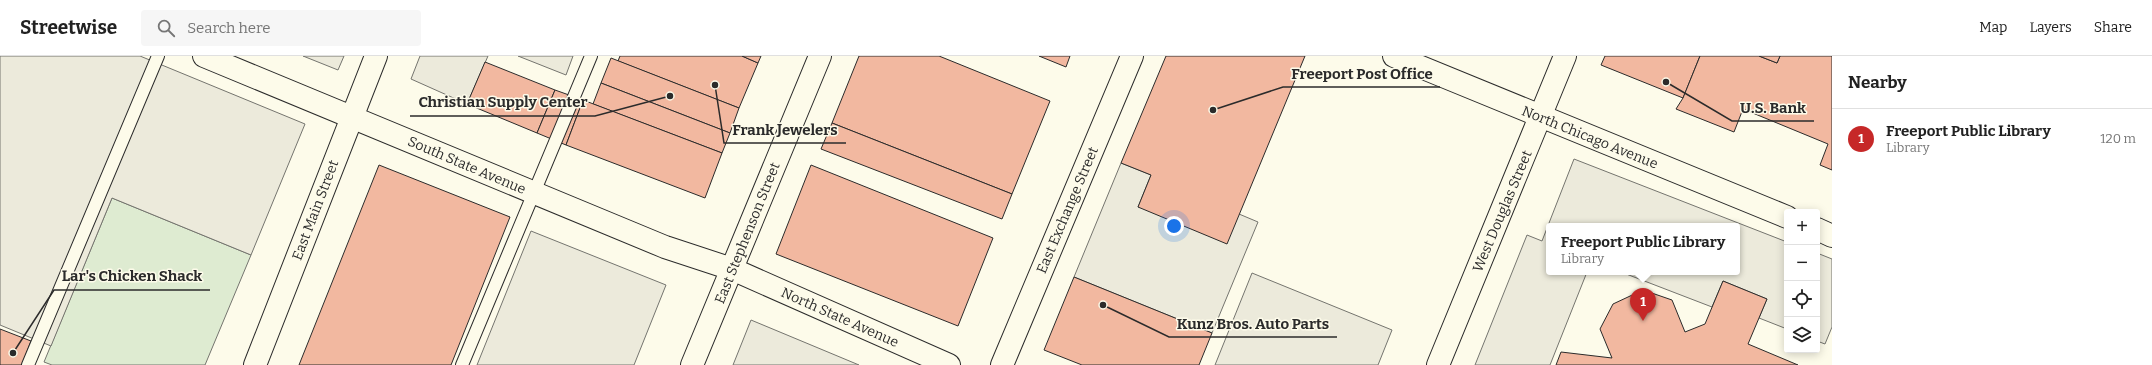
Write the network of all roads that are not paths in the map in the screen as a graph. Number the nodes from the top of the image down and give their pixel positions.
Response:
1 (158, 56) edge
2 (204, 56) edge
3 (376, 56) edge
4 (591, 56) edge
5 (820, 56) edge
6 (1132, 56) edge
7 (1394, 56) edge
8 (1565, 56) edge
9 (352, 117) junction
10 (1542, 117) junction
11 (533, 192) junction
12 (1784, 216) edge
13 (1820, 230) edge
14 (1832, 236) edge
15 (732, 269) junction
16 (28, 365) edge
17 (255, 365) edge
18 (462, 365) edge
19 (692, 365) edge
20 (949, 365) edge
21 (1002, 365) edge
22 (1438, 365) edge

1 - 16 lane
2 - 9 street, South State Avenue
3 - 9 street, East Main Street
4 - 11 lane
5 - 15 street, East Stephenson Street
6 - 21 street, East Exchange Street
7 - 10 street, North Chicago Avenue
8 - 10 street, West Douglas Street
9 - 11 street, South State Avenue
9 - 17 street, East Main Street
10 - 12 street, North Chicago Avenue
10 - 22 street, West Douglas Street
11 - 15 street, South State Avenue
11 - 18 lane
13 - 14 street
15 - 19 street, East Stephenson Street
15 - 20 street, North State Avenue

